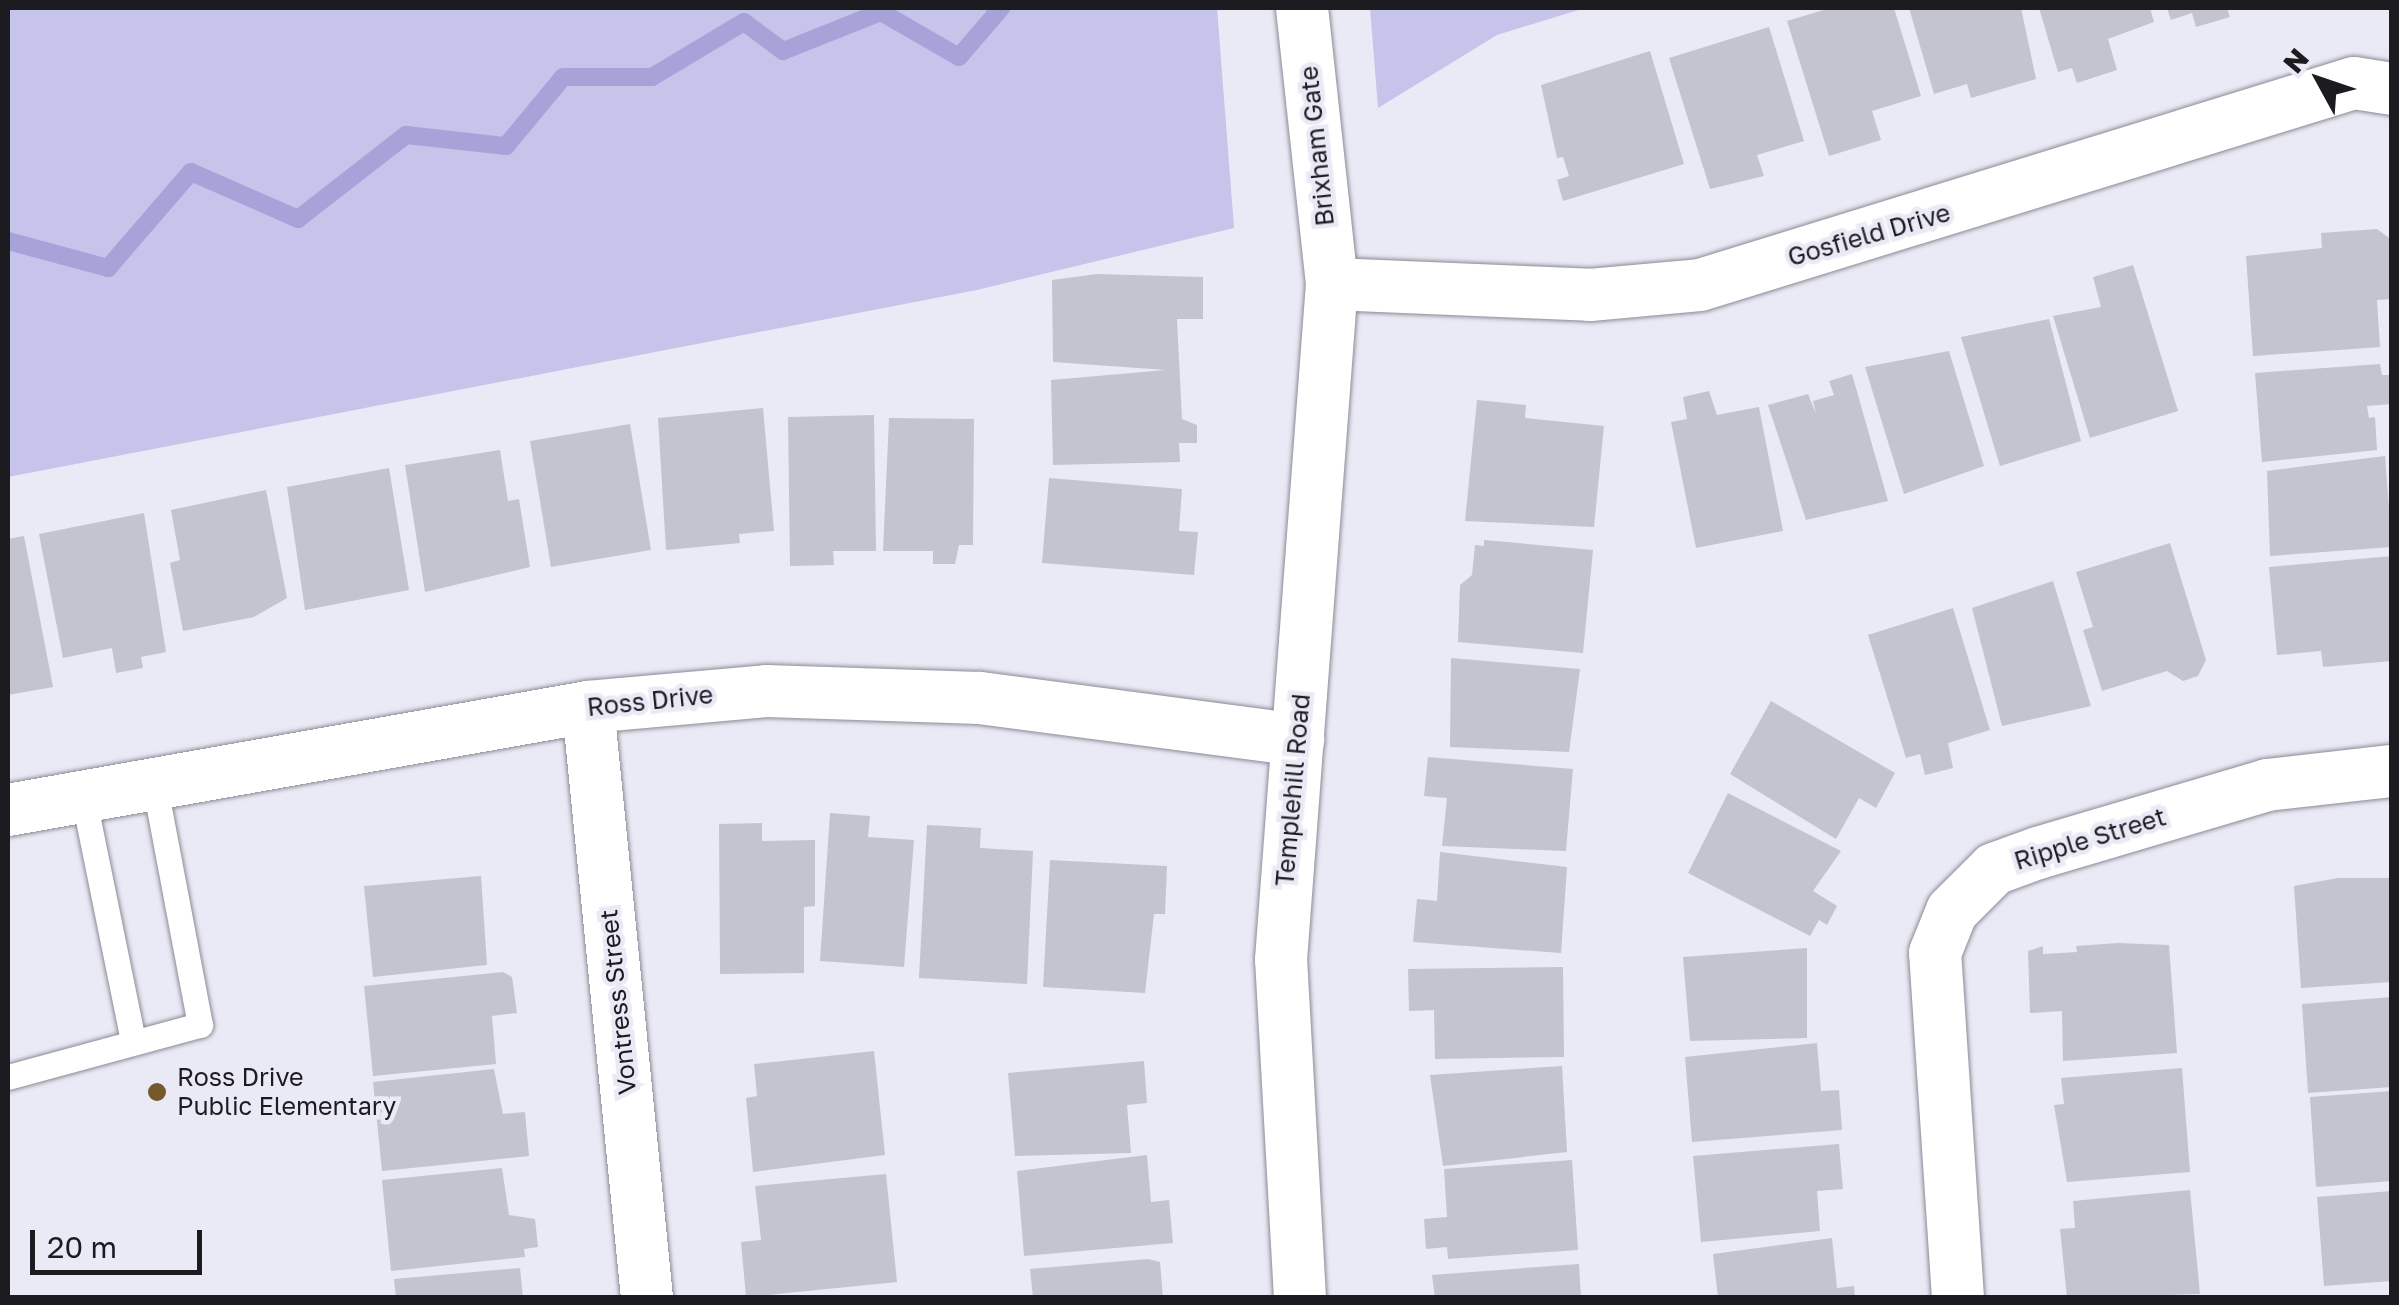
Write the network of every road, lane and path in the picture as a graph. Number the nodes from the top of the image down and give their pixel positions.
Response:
1 (1302, 8) edge
2 (2392, 89) edge
3 (1332, 284) junction
4 (588, 707) junction
5 (1298, 740) junction
6 (2392, 771) edge
7 (154, 782) junction
8 (83, 796) junction
9 (8, 810) edge
10 (133, 1040) junction
11 (8, 1077) edge
12 (647, 1298) edge
13 (1300, 1298) edge
14 (1958, 1298) edge

1 - 3 street, Brixham Gate
2 - 3 street, Gosfield Drive
3 - 5 street, Templehill Road
4 - 5 street, Ross Drive
4 - 7 street, Ross Drive
4 - 12 street, Vontress Street
5 - 13 street, Templehill Road
6 - 14 street, Ripple Street
7 - 8 street, Ross Drive
7 - 10 lane
8 - 9 street, Ross Drive
8 - 10 lane
10 - 11 lane

